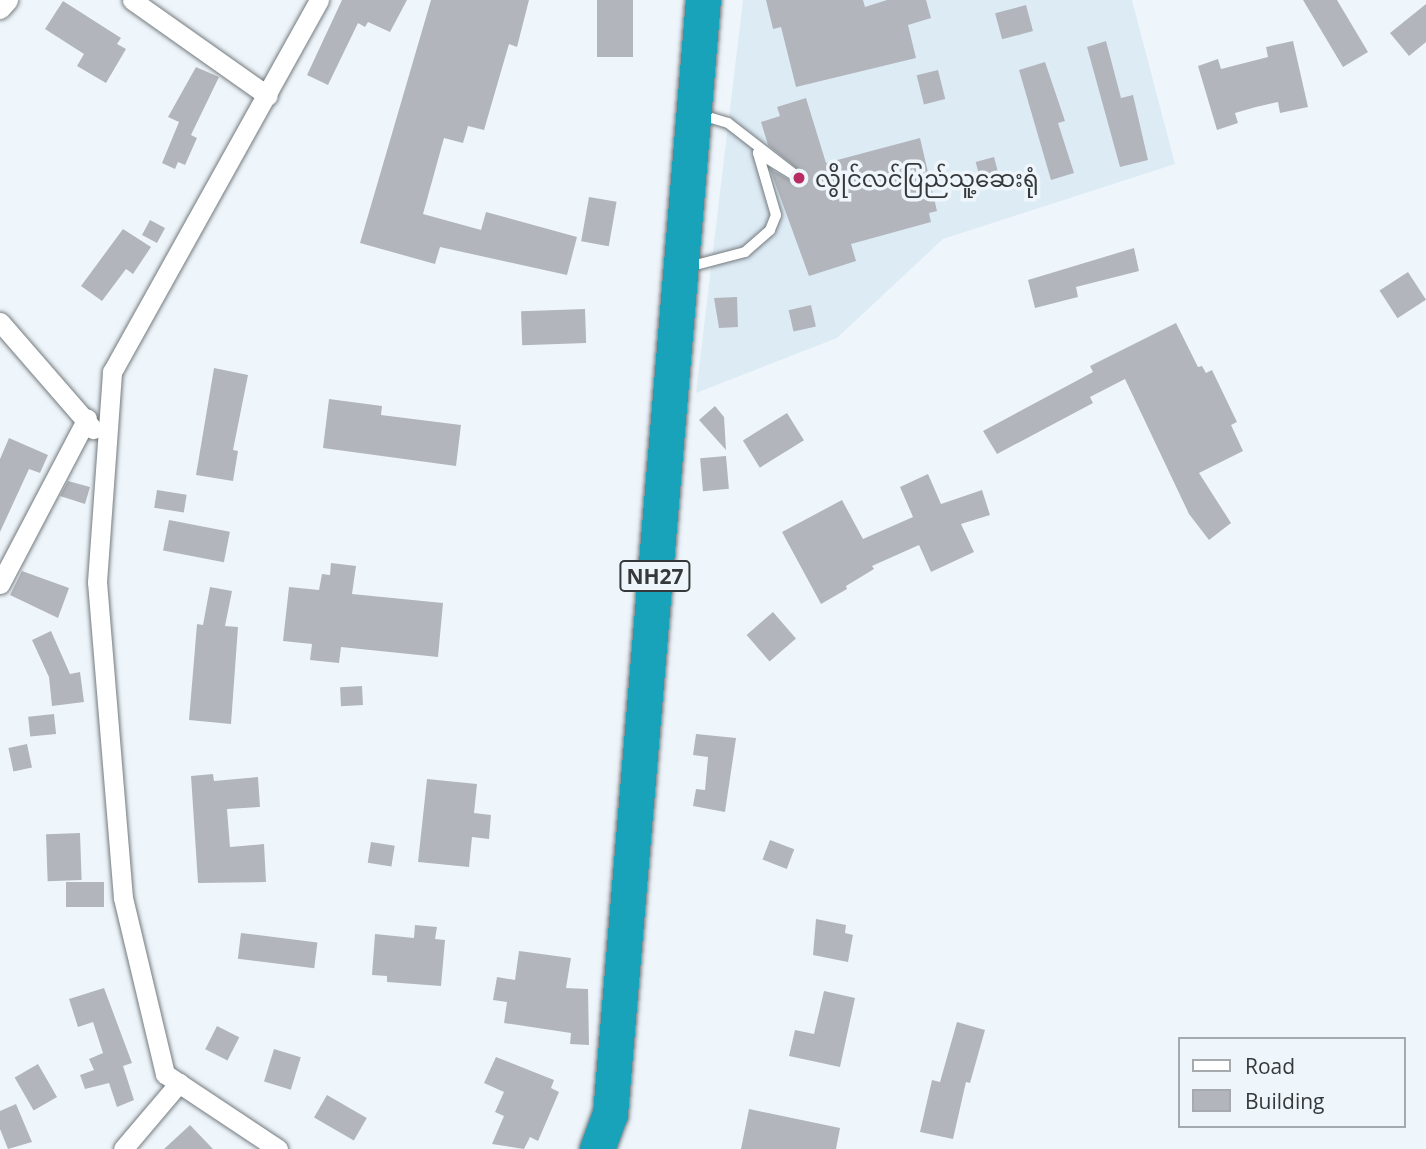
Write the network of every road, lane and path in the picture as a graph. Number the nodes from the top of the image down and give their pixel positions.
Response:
1 (8, 0) edge
2 (132, 0) edge
3 (319, 0) edge
4 (703, 0) edge
5 (0, 9) edge
6 (268, 96) junction
7 (694, 113) junction
8 (681, 268) junction
9 (0, 322) edge
10 (87, 418) junction
11 (106, 454) junction
12 (0, 584) edge
13 (178, 1083) junction
14 (124, 1149) edge
15 (278, 1149) edge
16 (597, 1149) edge

1 - 5 street
2 - 6 street
3 - 6 street
4 - 7 highway, NH27
6 - 11 street
7 - 8 highway, NH27
7 - 8 lane
8 - 16 highway, NH27
9 - 10 street
10 - 11 street
10 - 12 street
11 - 13 street
13 - 14 street
13 - 15 street

